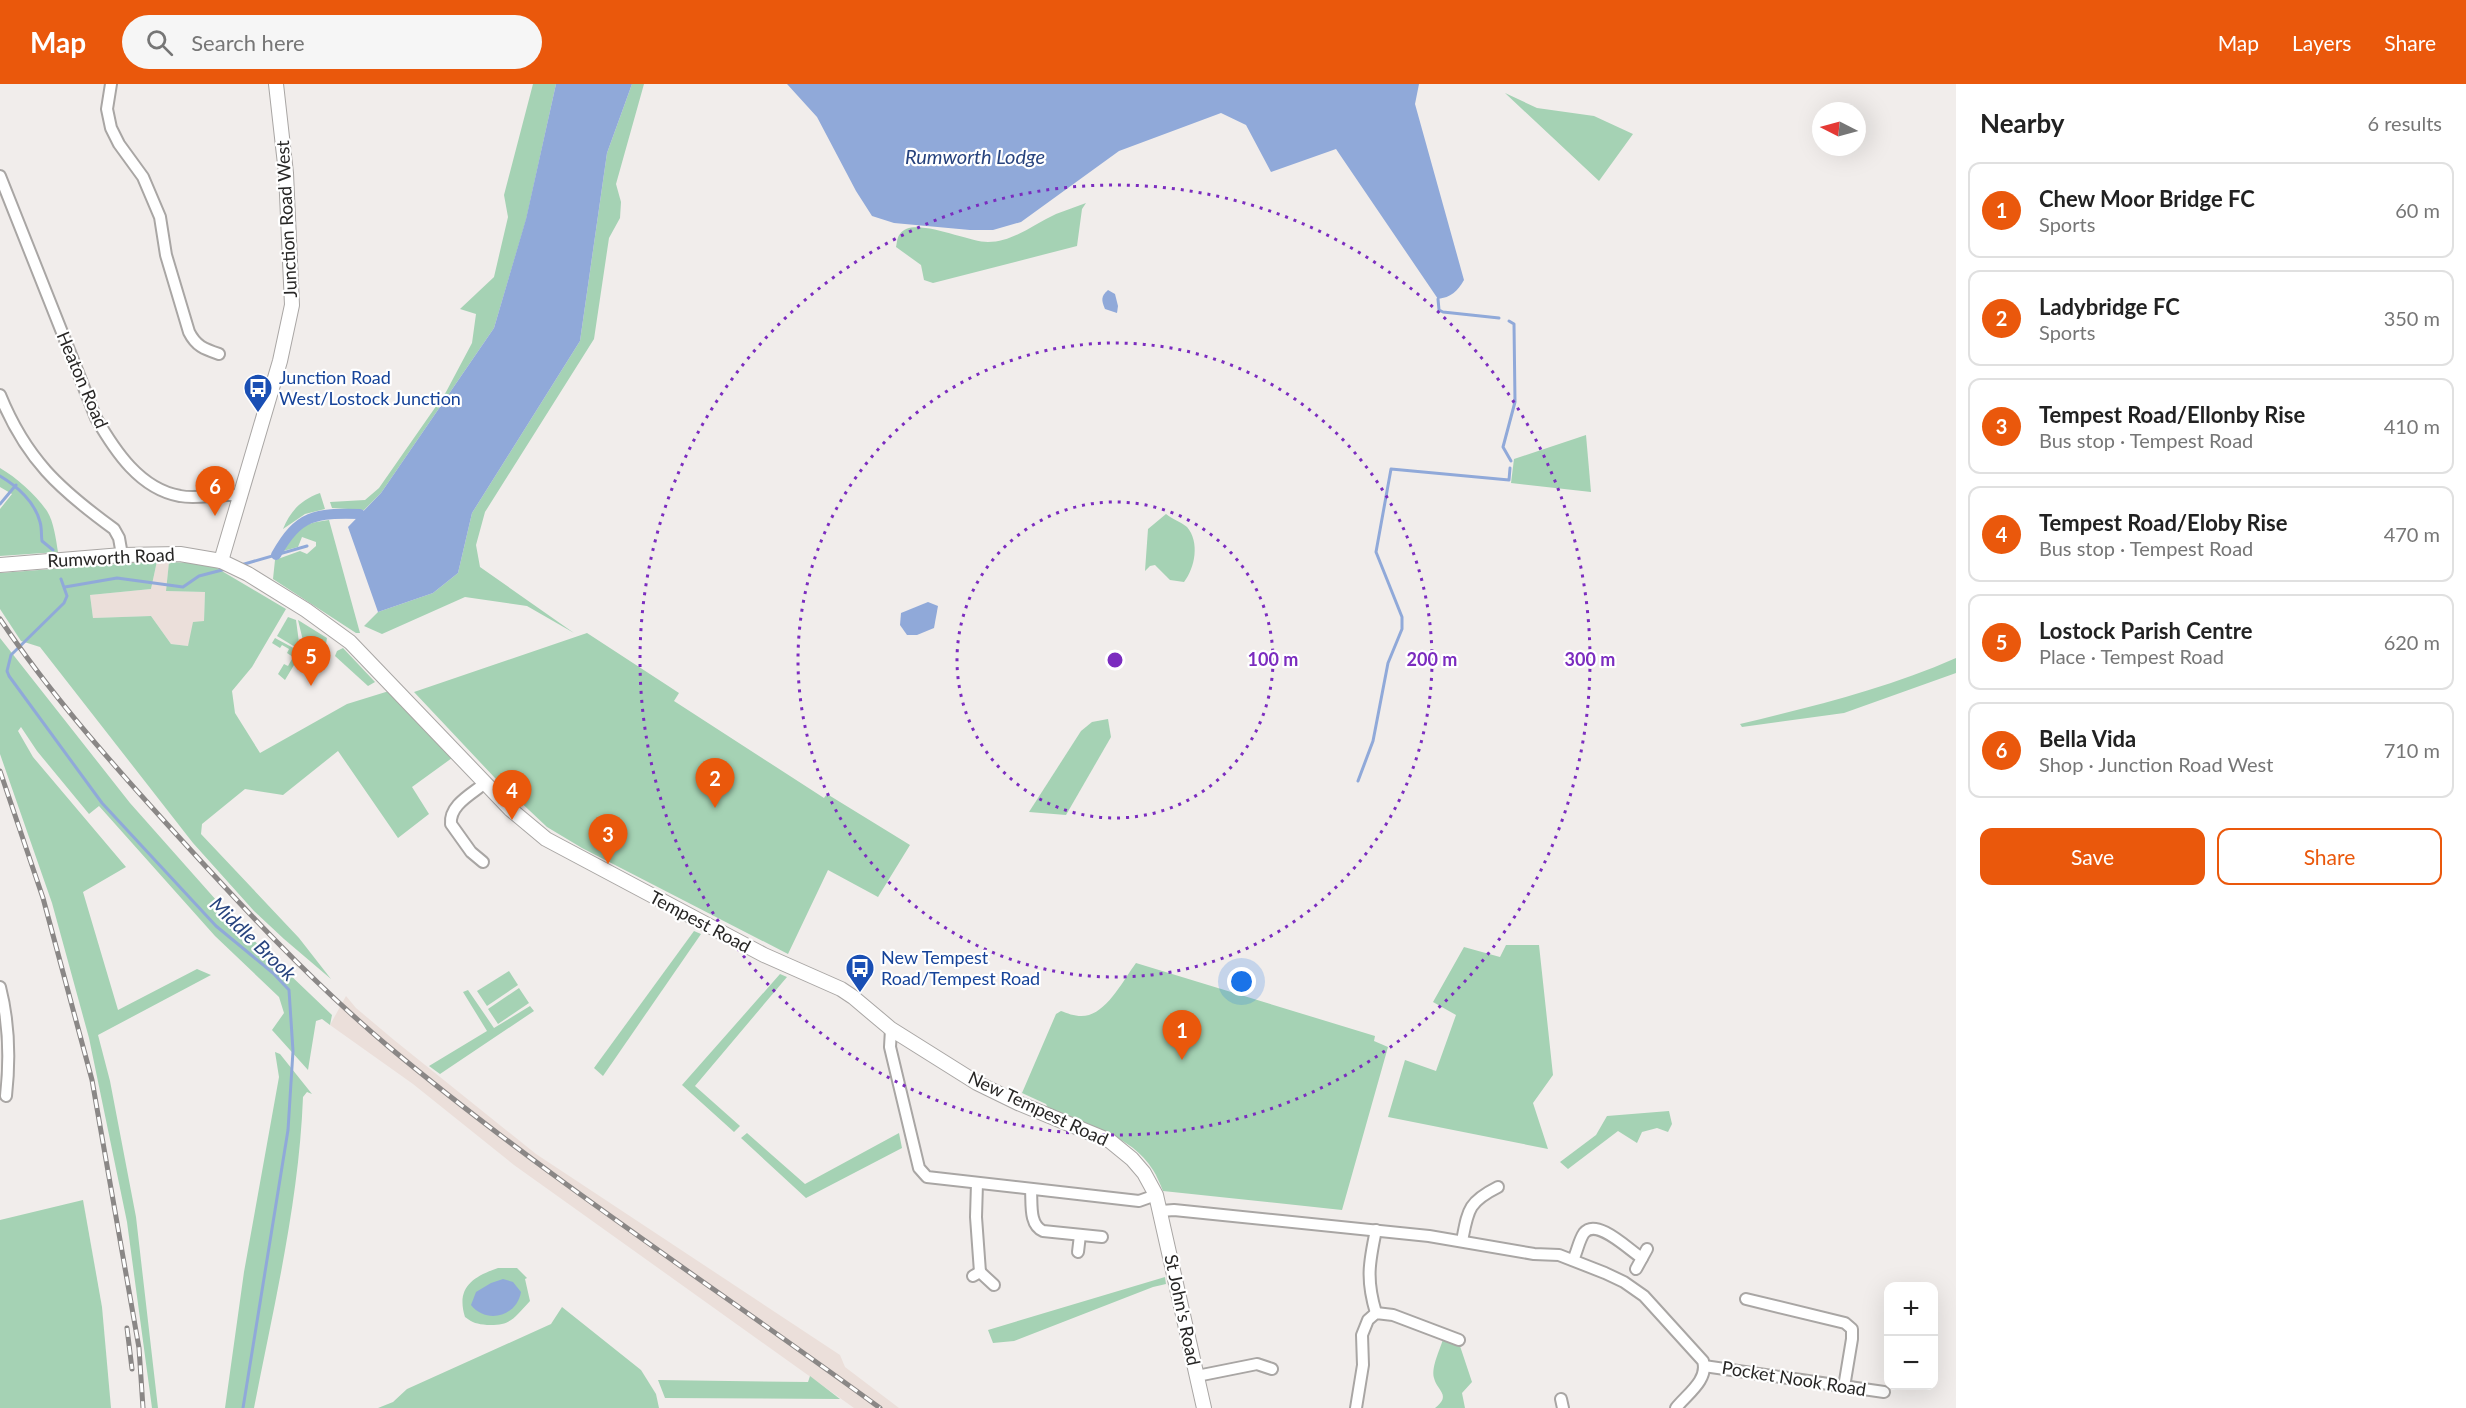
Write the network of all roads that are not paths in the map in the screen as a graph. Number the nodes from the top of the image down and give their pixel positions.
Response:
1 (111, 84) edge
2 (276, 84) edge
3 (0, 176) edge
4 (219, 354) dead end
5 (0, 395) edge
6 (241, 496) junction
7 (123, 555) junction
8 (221, 561) junction
9 (0, 565) edge
10 (485, 783) junction
11 (483, 862) dead end
12 (0, 987) edge
13 (891, 1029) junction
14 (6, 1096) dead end
15 (977, 1183) junction
16 (1498, 1187) dead end
17 (1031, 1190) junction
18 (1156, 1195) junction
19 (1161, 1211) junction
20 (1376, 1230) junction
21 (1080, 1235) junction
22 (1102, 1237) dead end
23 (1462, 1241) junction
24 (1078, 1252) dead end
25 (1573, 1260) junction
26 (1636, 1269) dead end
27 (994, 1285) dead end
28 (1746, 1299) dead end
29 (1376, 1313) junction
30 (1459, 1340) dead end
31 (1264, 1354) dead end
32 (1257, 1364) junction
33 (1704, 1366) junction
34 (1272, 1369) dead end
35 (1197, 1376) junction
36 (1844, 1387) junction
37 (1884, 1392) dead end
38 (1204, 1408) edge
39 (1356, 1408) edge
40 (1676, 1408) edge

1 - 4 street
2 - 6 street, Junction Road West
3 - 6 street, Heaton Road
5 - 7 street
6 - 8 street, Junction Road West
7 - 8 street, Rumworth Road
7 - 9 street, Rumworth Road
8 - 10 street, Tempest Road
10 - 11 street
10 - 13 street, Tempest Road
12 - 14 street
13 - 15 street
13 - 18 street, New Tempest Road
15 - 17 street
15 - 27 street
16 - 23 street
17 - 18 street
17 - 21 street
18 - 19 street, New Tempest Road
19 - 20 street
19 - 35 street, St John's Road
20 - 23 street
20 - 29 street
21 - 22 street
21 - 24 street
23 - 25 street
25 - 26 street
25 - 33 street
28 - 36 street
29 - 30 street
29 - 39 street
31 - 32 street
32 - 34 street
32 - 35 street
33 - 36 street, Pocket Nook Road
33 - 40 street
35 - 38 street, St John's Road
36 - 37 street, Pocket Nook Road

